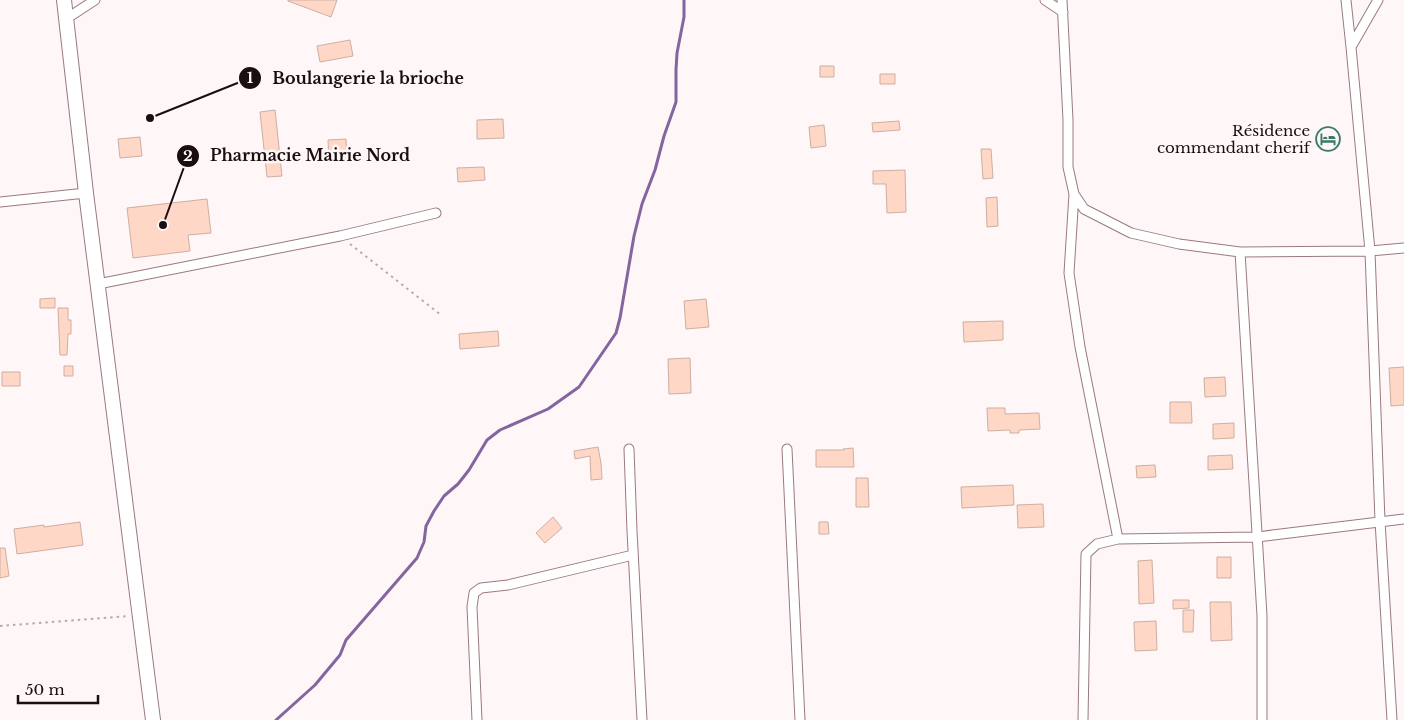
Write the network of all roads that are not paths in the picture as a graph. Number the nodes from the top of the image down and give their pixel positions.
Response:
1 (64, 0) edge
2 (95, 0) edge
3 (1045, 0) edge
4 (1062, 0) edge
5 (1346, 0) edge
6 (1378, 0) edge
7 (1063, 12) junction
8 (66, 19) junction
9 (1351, 47) junction
10 (86, 193) junction
11 (1074, 194) junction
12 (0, 202) edge
13 (436, 213) dead end
14 (1404, 248) edge
15 (1370, 251) junction
16 (1240, 252) junction
17 (98, 284) junction
18 (629, 449) dead end
19 (787, 449) dead end
20 (1404, 519) edge
21 (1380, 521) junction
22 (1258, 536) junction
23 (1118, 539) junction
24 (633, 555) junction
25 (153, 720) edge
26 (476, 720) edge
27 (642, 720) edge
28 (800, 720) edge
29 (1083, 720) edge
30 (1262, 720) edge
31 (1392, 720) edge

1 - 8 main road
2 - 8 street
3 - 7 street
4 - 7 street
5 - 9 street
6 - 9 street
7 - 11 street
8 - 10 main road
9 - 15 street
10 - 12 street
10 - 17 main road
11 - 16 street
11 - 23 street
13 - 17 street
14 - 15 street
15 - 16 street
15 - 21 street
16 - 22 street
17 - 25 main road
18 - 24 street
19 - 28 street
20 - 21 street
21 - 22 street
21 - 31 street
22 - 23 street
22 - 30 street
23 - 29 street
24 - 26 street
24 - 27 street

